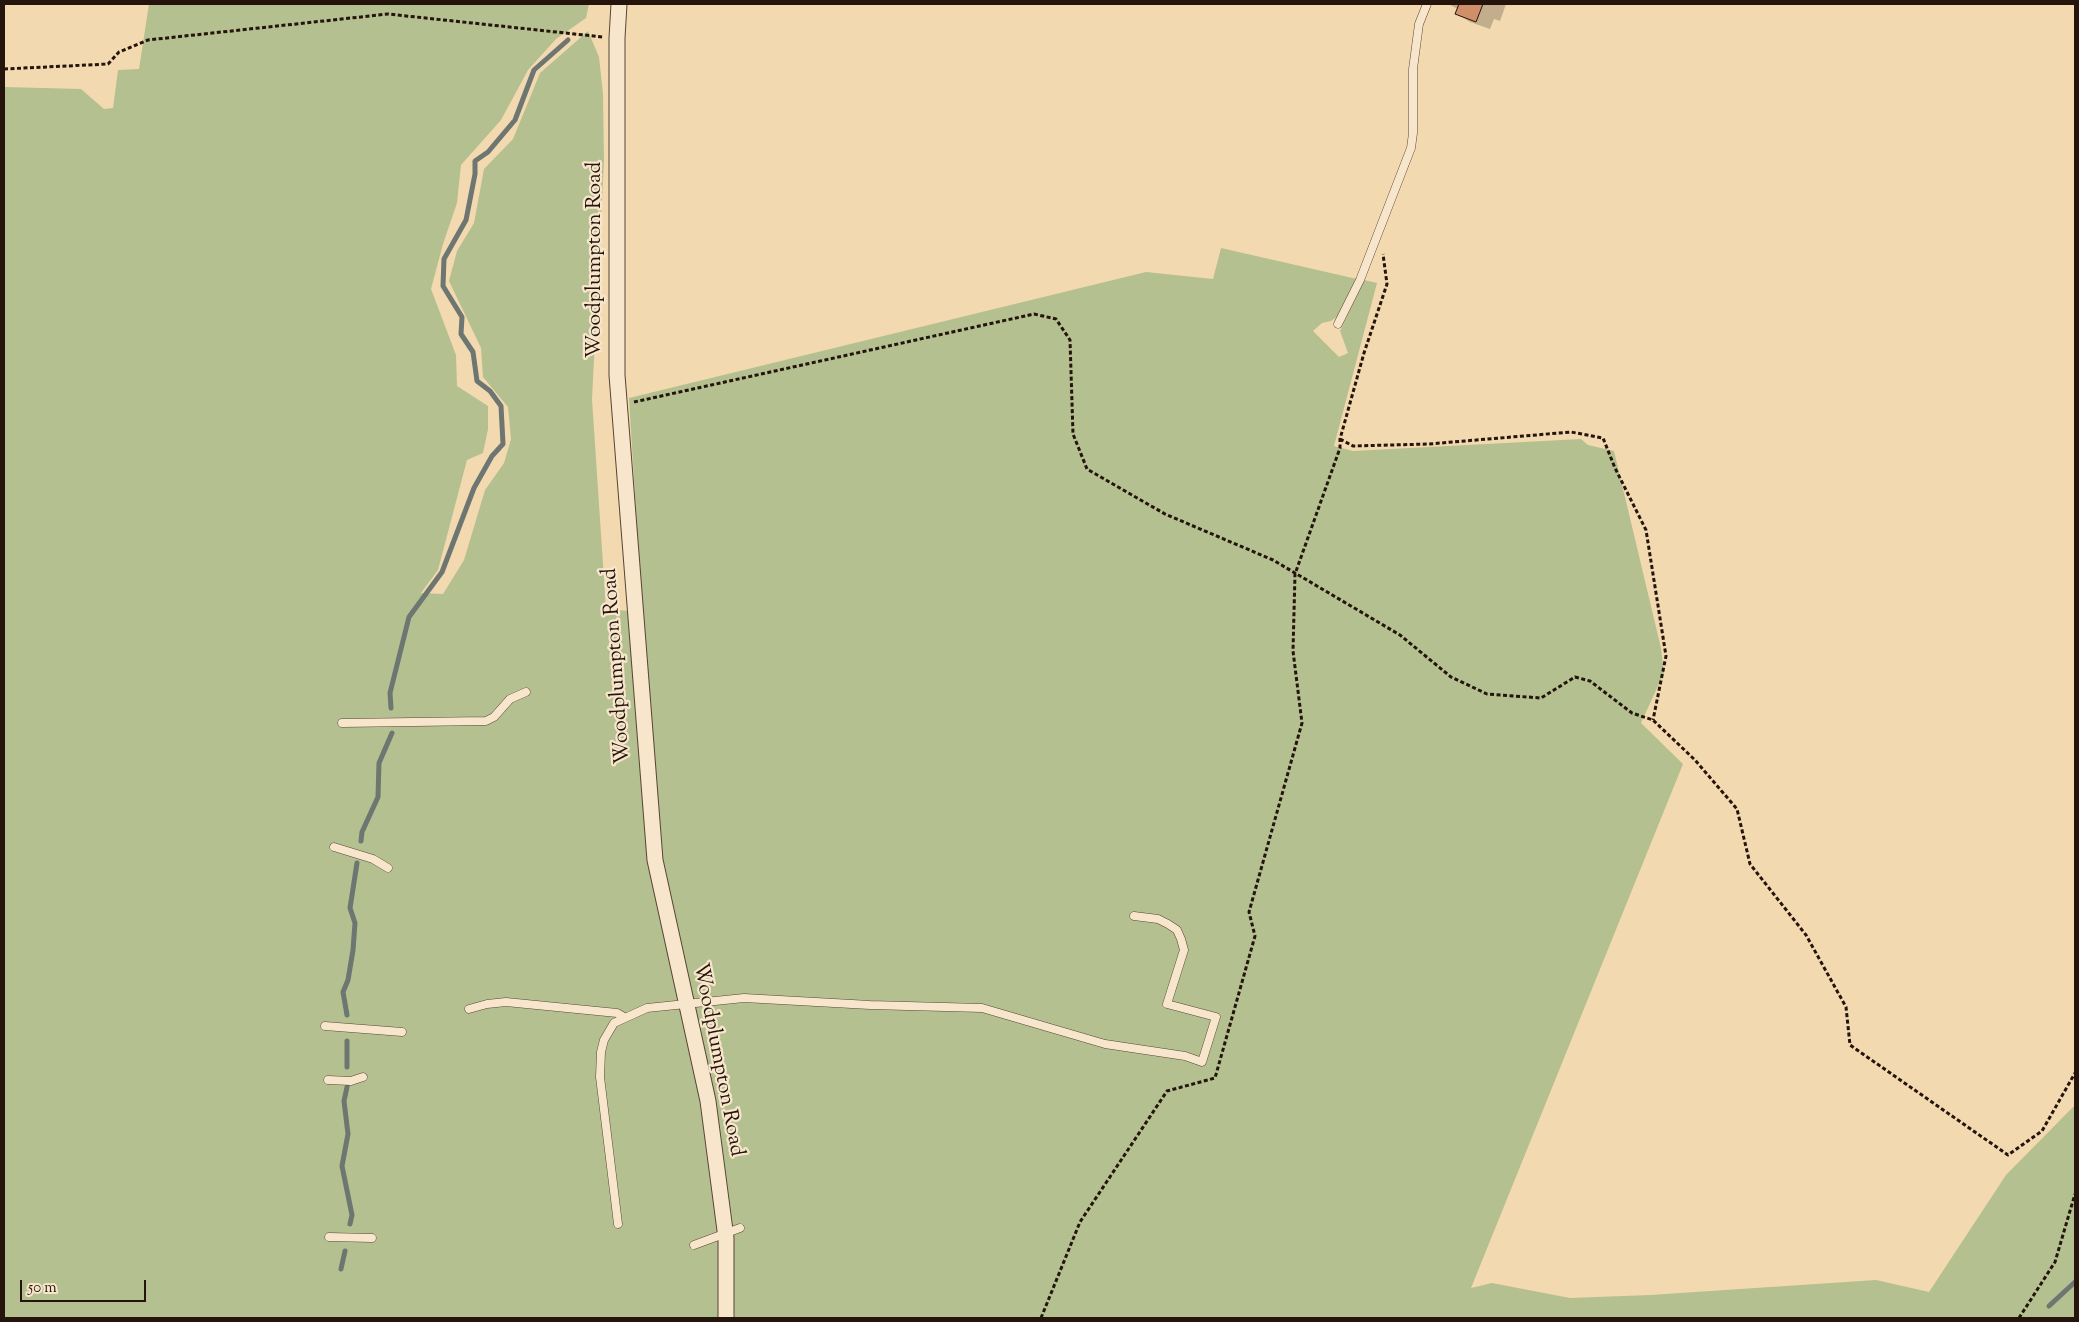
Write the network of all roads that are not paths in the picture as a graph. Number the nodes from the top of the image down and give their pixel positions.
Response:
1 (619, 4) edge
2 (1427, 4) edge
3 (1338, 324) dead end
4 (526, 692) dead end
5 (342, 723) dead end
6 (334, 847) dead end
7 (388, 868) dead end
8 (1134, 916) dead end
9 (686, 1005) junction
10 (469, 1009) dead end
11 (624, 1017) junction
12 (325, 1026) dead end
13 (402, 1032) dead end
14 (364, 1077) dead end
15 (328, 1080) dead end
16 (618, 1224) dead end
17 (740, 1228) dead end
18 (725, 1233) junction
19 (329, 1237) dead end
20 (372, 1238) dead end
21 (694, 1245) dead end
22 (726, 1318) edge

1 - 9 street, Woodplumpton Road
2 - 3 lane
4 - 5 lane
6 - 7 lane
8 - 9 lane
9 - 11 lane
9 - 18 street, Woodplumpton Road
10 - 11 lane
11 - 16 lane
12 - 13 lane
14 - 15 lane
17 - 18 lane
18 - 21 lane
18 - 22 street, Woodplumpton Road
19 - 20 lane

